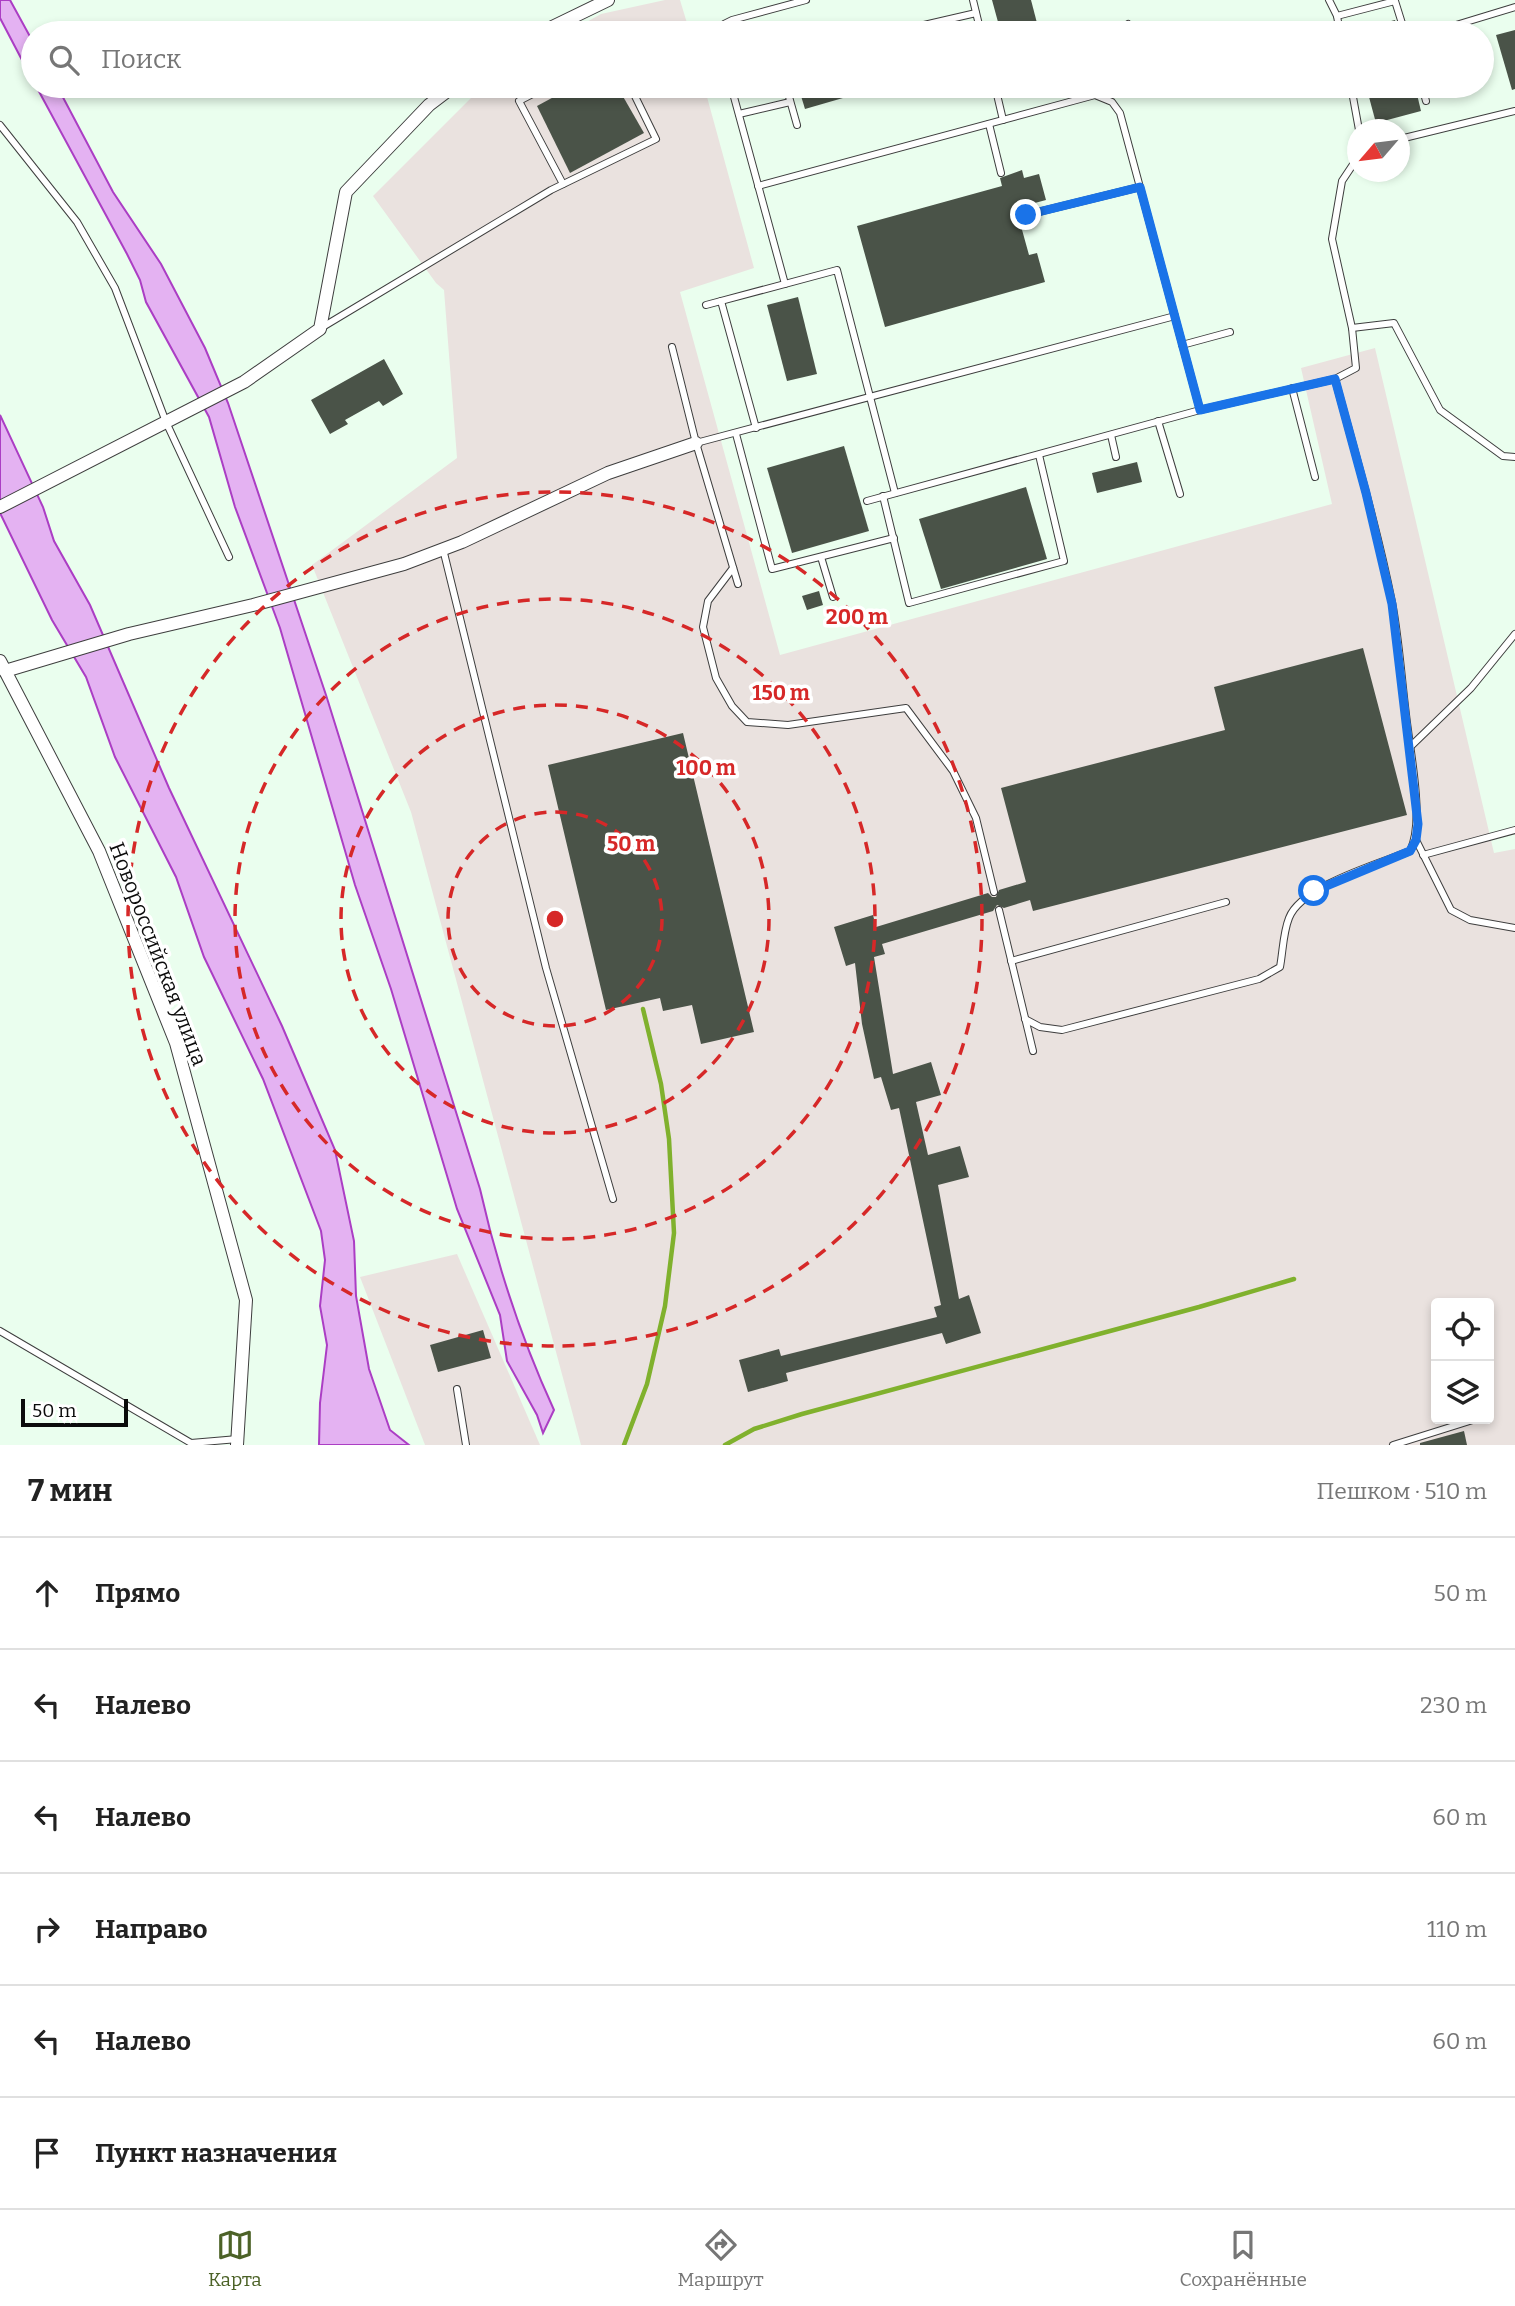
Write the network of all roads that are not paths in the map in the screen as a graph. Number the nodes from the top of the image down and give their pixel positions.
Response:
1 (608, 0) edge
2 (806, 0) edge
3 (973, 0) edge
4 (1329, 0) edge
5 (1515, 7) edge
6 (976, 13) junction
7 (1337, 16) junction
8 (565, 21) edge
9 (730, 21) edge
10 (941, 21) edge
11 (978, 21) edge
12 (1338, 21) edge
13 (1401, 21) edge
14 (1469, 21) edge
15 (438, 98) edge
16 (525, 98) edge
17 (636, 98) edge
18 (734, 98) edge
19 (789, 98) edge
20 (998, 98) edge
21 (1084, 98) edge
22 (1102, 98) edge
23 (1353, 98) edge
24 (790, 102) junction
25 (1515, 111) edge
26 (738, 114) junction
27 (1357, 119) edge
28 (1003, 120) junction
29 (989, 124) junction
30 (0, 125) edge
31 (797, 125) dead end
32 (1410, 136) edge
33 (1001, 173) dead end
34 (1347, 173) edge
35 (563, 184) junction
36 (758, 186) junction
37 (1140, 187) junction
38 (1026, 215) dead end
39 (785, 284) junction
40 (722, 300) junction
41 (706, 305) dead end
42 (1175, 316) junction
43 (1352, 328) junction
44 (320, 329) junction
45 (1230, 332) dead end
46 (1182, 345) junction
47 (672, 347) dead end
48 (1335, 379) junction
49 (1292, 388) junction
50 (869, 398) junction
51 (1200, 410) junction
52 (1158, 421) junction
53 (166, 422) junction
54 (756, 428) junction
55 (736, 434) junction
56 (1111, 435) junction
57 (696, 443) junction
58 (1039, 455) junction
59 (1116, 457) dead end
60 (1515, 457) edge
61 (1315, 477) dead end
62 (895, 493) junction
63 (1180, 494) dead end
64 (883, 496) junction
65 (867, 500) dead end
66 (0, 508) edge
67 (894, 538) junction
68 (443, 549) junction
69 (821, 556) junction
70 (229, 557) dead end
71 (733, 568) junction
72 (738, 584) dead end
73 (833, 597) dead end
74 (1515, 634) edge
75 (3, 666) edge
76 (1410, 747) junction
77 (1515, 830) edge
78 (1416, 840) junction
79 (1423, 855) junction
80 (994, 892) dead end
81 (1226, 902) dead end
82 (999, 910) dead end
83 (1515, 928) edge
84 (1011, 961) junction
85 (1025, 1019) junction
86 (1034, 1051) dead end
87 (613, 1199) dead end
88 (0, 1331) edge
89 (457, 1389) dead end
90 (1460, 1424) edge
91 (237, 1442) edge
92 (466, 1445) edge
93 (1393, 1445) edge

1 - 8 street
2 - 9 lane
3 - 6 lane
4 - 7 lane
5 - 14 lane
6 - 10 lane
6 - 11 lane
7 - 12 lane
7 - 13 lane
15 - 44 street
16 - 35 lane
17 - 35 lane
18 - 26 lane
19 - 24 lane
20 - 28 lane
21 - 28 lane
22 - 37 lane
23 - 27 lane
24 - 26 lane
24 - 31 lane
25 - 32 lane
26 - 36 lane
28 - 29 lane
29 - 33 lane
29 - 36 lane
30 - 53 lane
34 - 43 lane
35 - 44 lane
36 - 39 lane
37 - 38 lane
37 - 42 lane
39 - 40 lane
39 - 50 lane
40 - 41 lane
40 - 54 lane
42 - 46 lane
42 - 50 lane
43 - 48 lane
43 - 60 lane
44 - 53 street
45 - 46 lane
46 - 51 lane
47 - 57 lane
48 - 49 lane
48 - 76 lane
49 - 51 lane
49 - 61 lane
50 - 54 lane
50 - 62 lane
51 - 52 lane
52 - 56 lane
52 - 63 lane
53 - 66 street
53 - 70 lane
54 - 55 lane
55 - 57 lane
55 - 69 lane
56 - 58 lane
56 - 59 lane
57 - 68 street
57 - 71 lane
58 - 62 lane
58 - 67 lane
62 - 64 lane
64 - 65 lane
64 - 67 lane
67 - 69 lane
68 - 75 street
68 - 87 lane
69 - 73 lane
71 - 72 lane
71 - 80 lane
74 - 76 lane
75 - 91 street, Новороссийская улица
76 - 78 lane
77 - 79 lane
78 - 79 lane
78 - 85 lane
79 - 83 lane
81 - 84 lane
82 - 84 lane
84 - 85 lane
85 - 86 lane
88 - 91 lane
89 - 92 lane
90 - 93 lane

